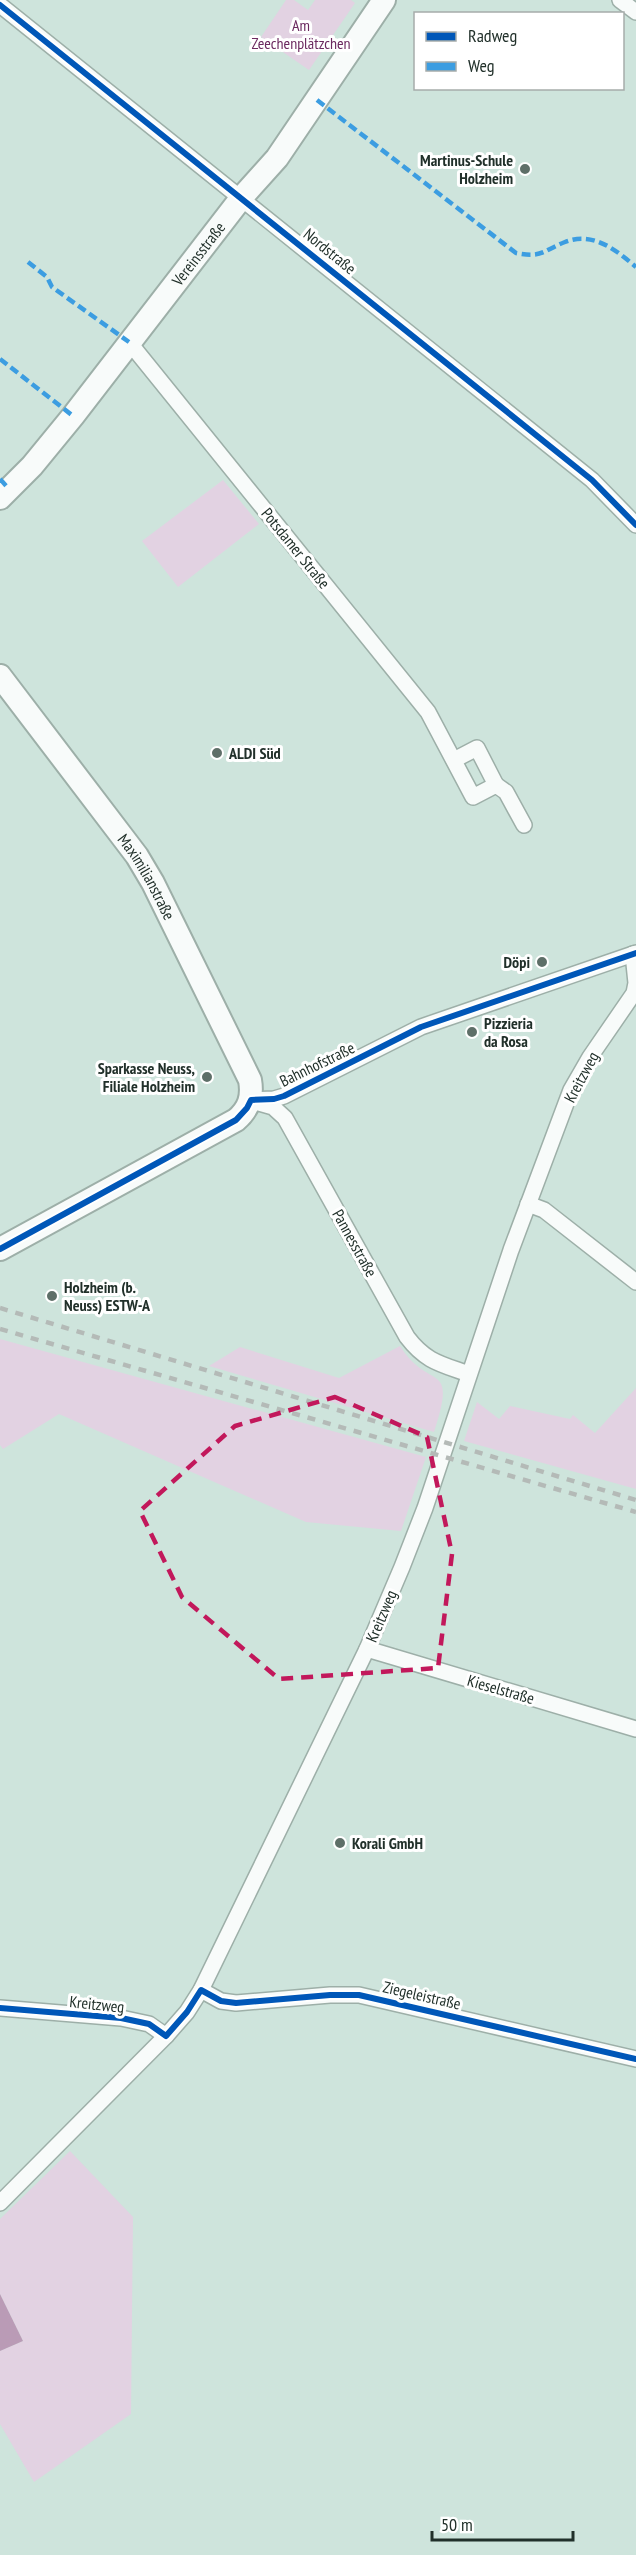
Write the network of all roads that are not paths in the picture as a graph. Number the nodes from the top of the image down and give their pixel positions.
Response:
1 (620, 0) edge
2 (382, 1) edge
3 (0, 5) edge
4 (636, 12) edge
5 (242, 197) junction
6 (129, 342) junction
7 (0, 498) edge
8 (636, 525) edge
9 (0, 676) edge
10 (454, 760) junction
11 (496, 785) junction
12 (524, 825) dead end
13 (634, 954) edge
14 (250, 1100) junction
15 (528, 1204) junction
16 (0, 1249) edge
17 (636, 1282) edge
18 (469, 1374) junction
19 (367, 1649) junction
20 (636, 1729) edge
21 (201, 1990) junction
22 (0, 2008) edge
23 (166, 2036) junction
24 (636, 2059) edge
25 (0, 2203) edge

1 - 4 street
2 - 5 main road, Vereinsstraße
3 - 5 street, Nordstraße
5 - 6 main road, Vereinsstraße
5 - 8 street, Nordstraße
6 - 7 main road, Vereinsstraße
6 - 10 street, Potsdamer Straße
9 - 14 main road, Maximilianstraße
10 - 11 street, Potsdamer Straße
10 - 11 street
11 - 12 street
13 - 14 street, Bahnhofstraße
13 - 15 street, Kreitzweg
14 - 16 main road
14 - 18 street, Pannesstraße
15 - 17 street
15 - 18 street, Kreitzweg
18 - 19 street, Kreitzweg
19 - 20 street, Kieselstraße
19 - 21 street, Kreitzweg
21 - 23 street, Kreitzweg
21 - 24 street, Ziegeleistraße
22 - 23 street, Kreitzweg
23 - 25 street, Kreitzweg

